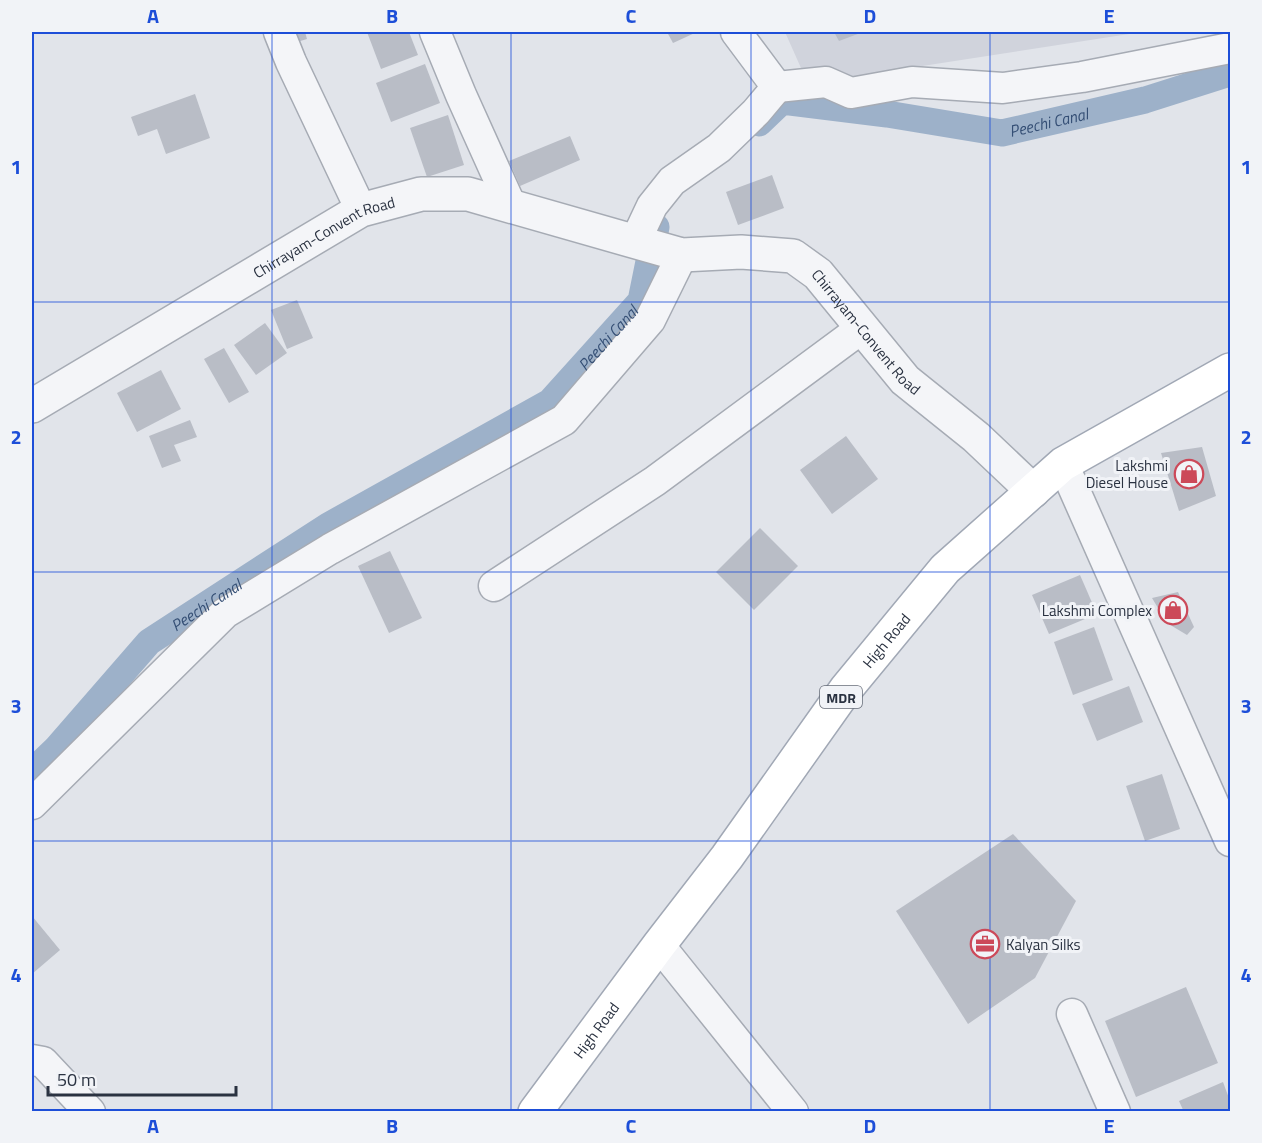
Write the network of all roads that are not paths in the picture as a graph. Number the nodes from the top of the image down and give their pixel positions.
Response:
1 (279, 32) edge
2 (435, 32) edge
3 (736, 32) edge
4 (1193, 43) edge
5 (1230, 48) edge
6 (777, 87) junction
7 (511, 206) junction
8 (361, 210) junction
9 (657, 249) junction
10 (862, 328) junction
11 (1230, 369) edge
12 (32, 406) edge
13 (1063, 464) junction
14 (1033, 491) junction
15 (494, 586) dead end
16 (32, 804) edge
17 (1230, 841) edge
18 (659, 945) junction
19 (1072, 1014) dead end
20 (32, 1060) edge
21 (90, 1112) edge
22 (535, 1112) edge
23 (793, 1112) edge
24 (1115, 1112) edge

1 - 8 street
2 - 7 street
3 - 6 street
4 - 5 street
4 - 6 street
6 - 9 street
7 - 8 street, Chirrayam-Convent Road
7 - 9 street, Chirrayam-Convent Road
8 - 12 street, Chirrayam-Convent Road
9 - 10 street, Chirrayam-Convent Road
9 - 16 street
10 - 14 street, Chirrayam-Convent Road
10 - 15 street
11 - 13 main road, High Road / MDR
13 - 14 main road, High Road / MDR
13 - 17 street
14 - 18 main road, High Road / MDR
18 - 22 main road, High Road / MDR
18 - 23 street
19 - 24 street
20 - 21 street

